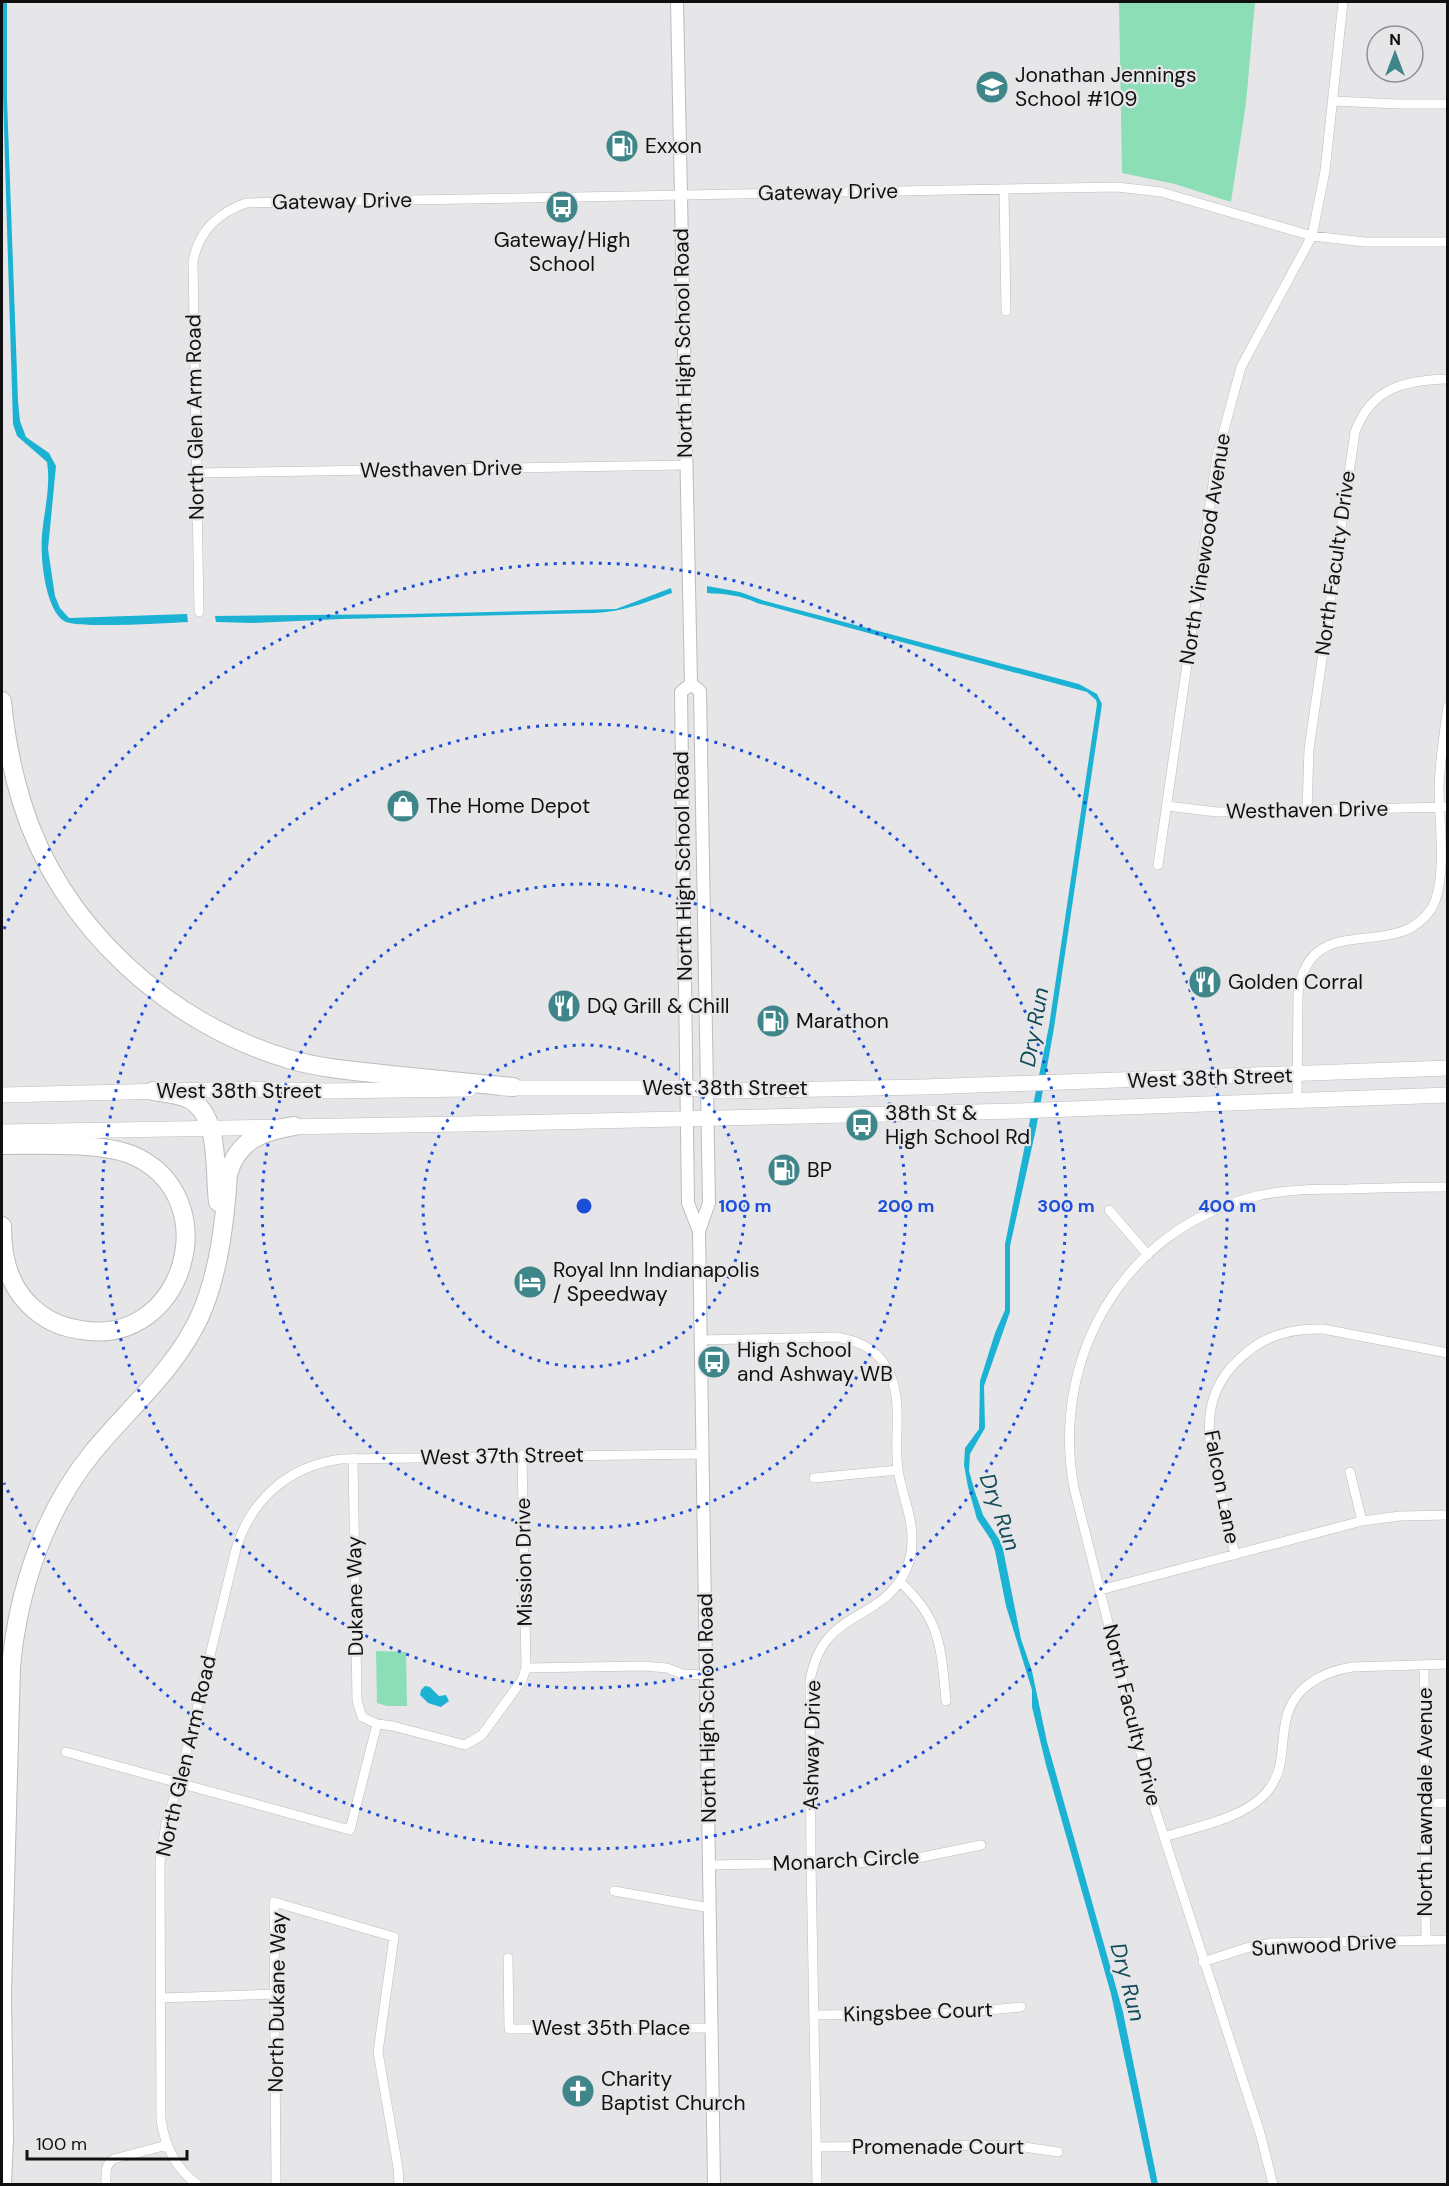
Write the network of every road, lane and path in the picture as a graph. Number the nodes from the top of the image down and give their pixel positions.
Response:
1 (677, 2) edge
2 (1342, 2) edge
3 (1333, 101) junction
4 (1448, 104) edge
5 (1004, 189) junction
6 (681, 195) junction
7 (209, 226) joint
8 (1312, 236) junction
9 (1448, 242) edge
10 (1006, 311) dead end
11 (1448, 379) edge
12 (685, 465) junction
13 (196, 473) junction
14 (199, 612) dead end
15 (691, 684) junction
16 (2, 701) edge
17 (1448, 706) edge
18 (1167, 806) junction
19 (1444, 807) edge
20 (1308, 810) junction
21 (1158, 866) dead end
22 (1448, 1068) edge
23 (1296, 1074) junction
24 (513, 1088) junction
25 (686, 1088) junction
26 (153, 1091) junction
27 (706, 1091) junction
28 (8, 1094) edge
29 (1448, 1095) edge
30 (1297, 1100) junction
31 (686, 1118) junction
32 (707, 1118) junction
33 (294, 1126) junction
34 (210, 1127) junction
35 (8, 1138) edge
36 (1448, 1187) edge
37 (1109, 1210) dead end
38 (2, 1226) edge
39 (222, 1228) junction
40 (699, 1231) junction
41 (1148, 1255) junction
42 (701, 1340) junction
43 (1448, 1353) edge
44 (703, 1454) junction
45 (522, 1455) junction
46 (353, 1458) junction
47 (303, 1469) joint
48 (898, 1470) junction
49 (1350, 1472) dead end
50 (814, 1478) dead end
51 (1448, 1515) edge
52 (1362, 1521) junction
53 (1235, 1555) junction
54 (900, 1582) junction
55 (1100, 1590) junction
56 (1448, 1664) edge
57 (1424, 1665) junction
58 (526, 1668) junction
59 (706, 1675) junction
60 (945, 1701) dead end
61 (377, 1724) junction
62 (66, 1752) dead end
63 (179, 1782) junction
64 (1425, 1803) junction
65 (1448, 1803) edge
66 (1164, 1837) junction
67 (981, 1845) dead end
68 (811, 1863) junction
69 (709, 1864) junction
70 (614, 1891) dead end
71 (710, 1908) junction
72 (1426, 1940) junction
73 (1448, 1940) edge
74 (508, 1958) dead end
75 (1203, 1962) junction
76 (275, 1994) junction
77 (160, 1998) junction
78 (1021, 2007) dead end
79 (815, 2014) junction
80 (711, 2028) junction
81 (167, 2145) junction
82 (817, 2147) junction
83 (1058, 2152) dead end
84 (2, 2184) edge
85 (106, 2184) edge
86 (197, 2184) edge
87 (276, 2184) edge
88 (399, 2184) edge
89 (714, 2184) edge
90 (817, 2184) edge
91 (1274, 2184) edge

1 - 6 street, North High School Road
2 - 3 street, North Vinewood Avenue
3 - 4 street
3 - 8 street, North Vinewood Avenue
5 - 6 street, Gateway Drive
5 - 8 street, Gateway Drive
5 - 10 street
6 - 7 street, Gateway Drive
6 - 12 street, North High School Road
7 - 13 street, North Glen Arm Road
8 - 9 street, Gateway Drive
8 - 18 street, North Vinewood Avenue
11 - 20 street, North Faculty Drive
12 - 13 street, Westhaven Drive
12 - 15 street, North High School Road
13 - 14 street, North Glen Arm Road
15 - 25 street, North High School Road
15 - 27 street, North High School Road
16 - 24 highway
17 - 19 street
18 - 20 street, Westhaven Drive
18 - 21 street, North Vinewood Avenue
19 - 20 street, Westhaven Drive
19 - 23 street
22 - 23 main road, West 38th Street
23 - 27 main road, West 38th Street
23 - 30 street
24 - 25 main road, West 38th Street
24 - 26 main road, West 38th Street
25 - 27 main road, West 38th Street
25 - 31 street, North High School Road
26 - 28 main road, West 38th Street
26 - 34 highway
27 - 32 street, North High School Road
29 - 30 main road, West 38th Street
30 - 32 main road, West 38th Street
31 - 32 main road, West 38th Street
31 - 33 main road, West 38th Street
31 - 40 street, North High School Road
32 - 40 street, North High School Road
33 - 34 main road, West 38th Street
33 - 39 highway
34 - 35 main road, West 38th Street
34 - 39 highway
35 - 38 highway
36 - 41 street, North Faculty Drive
37 - 41 street
39 - 84 highway
40 - 42 street, North High School Road
41 - 55 street, North Faculty Drive
42 - 44 street, North High School Road
42 - 48 street, Ashway Drive
43 - 53 street, Falcon Lane
44 - 45 street, West 37th Street
44 - 59 street, North High School Road
45 - 46 street, West 37th Street
45 - 58 street, Mission Drive
46 - 47 street, West 37th Street
46 - 61 street, Dukane Way
47 - 63 street, North Glen Arm Road
48 - 50 street
48 - 54 street, Ashway Drive
49 - 52 street
51 - 52 street
52 - 53 street
53 - 55 street
54 - 60 street
54 - 68 street, Ashway Drive
55 - 66 street, North Faculty Drive
56 - 57 street
57 - 64 street, North Lawndale Avenue
57 - 66 street
58 - 59 street
58 - 61 street
59 - 69 street, North High School Road
61 - 63 street
62 - 63 street
63 - 77 street, North Glen Arm Road
64 - 65 street
64 - 72 street, North Lawndale Avenue
66 - 75 street, North Faculty Drive
67 - 68 street, Monarch Circle
68 - 69 street, Monarch Circle
68 - 79 street, Ashway Drive
69 - 71 street, North High School Road
70 - 71 street
71 - 80 street, North High School Road
72 - 73 street, Sunwood Drive
72 - 75 street, Sunwood Drive
74 - 80 street, West 35th Place
75 - 91 street, North Faculty Drive
76 - 77 street
76 - 87 street, North Dukane Way
76 - 88 street, North Dukane Way
77 - 81 street, North Glen Arm Road
78 - 79 street, Kingsbee Court
79 - 82 street, Ashway Drive
80 - 89 street, North High School Road
81 - 85 street
81 - 86 street, North Glen Arm Road
82 - 83 street, Promenade Court
82 - 90 street, Ashway Drive

